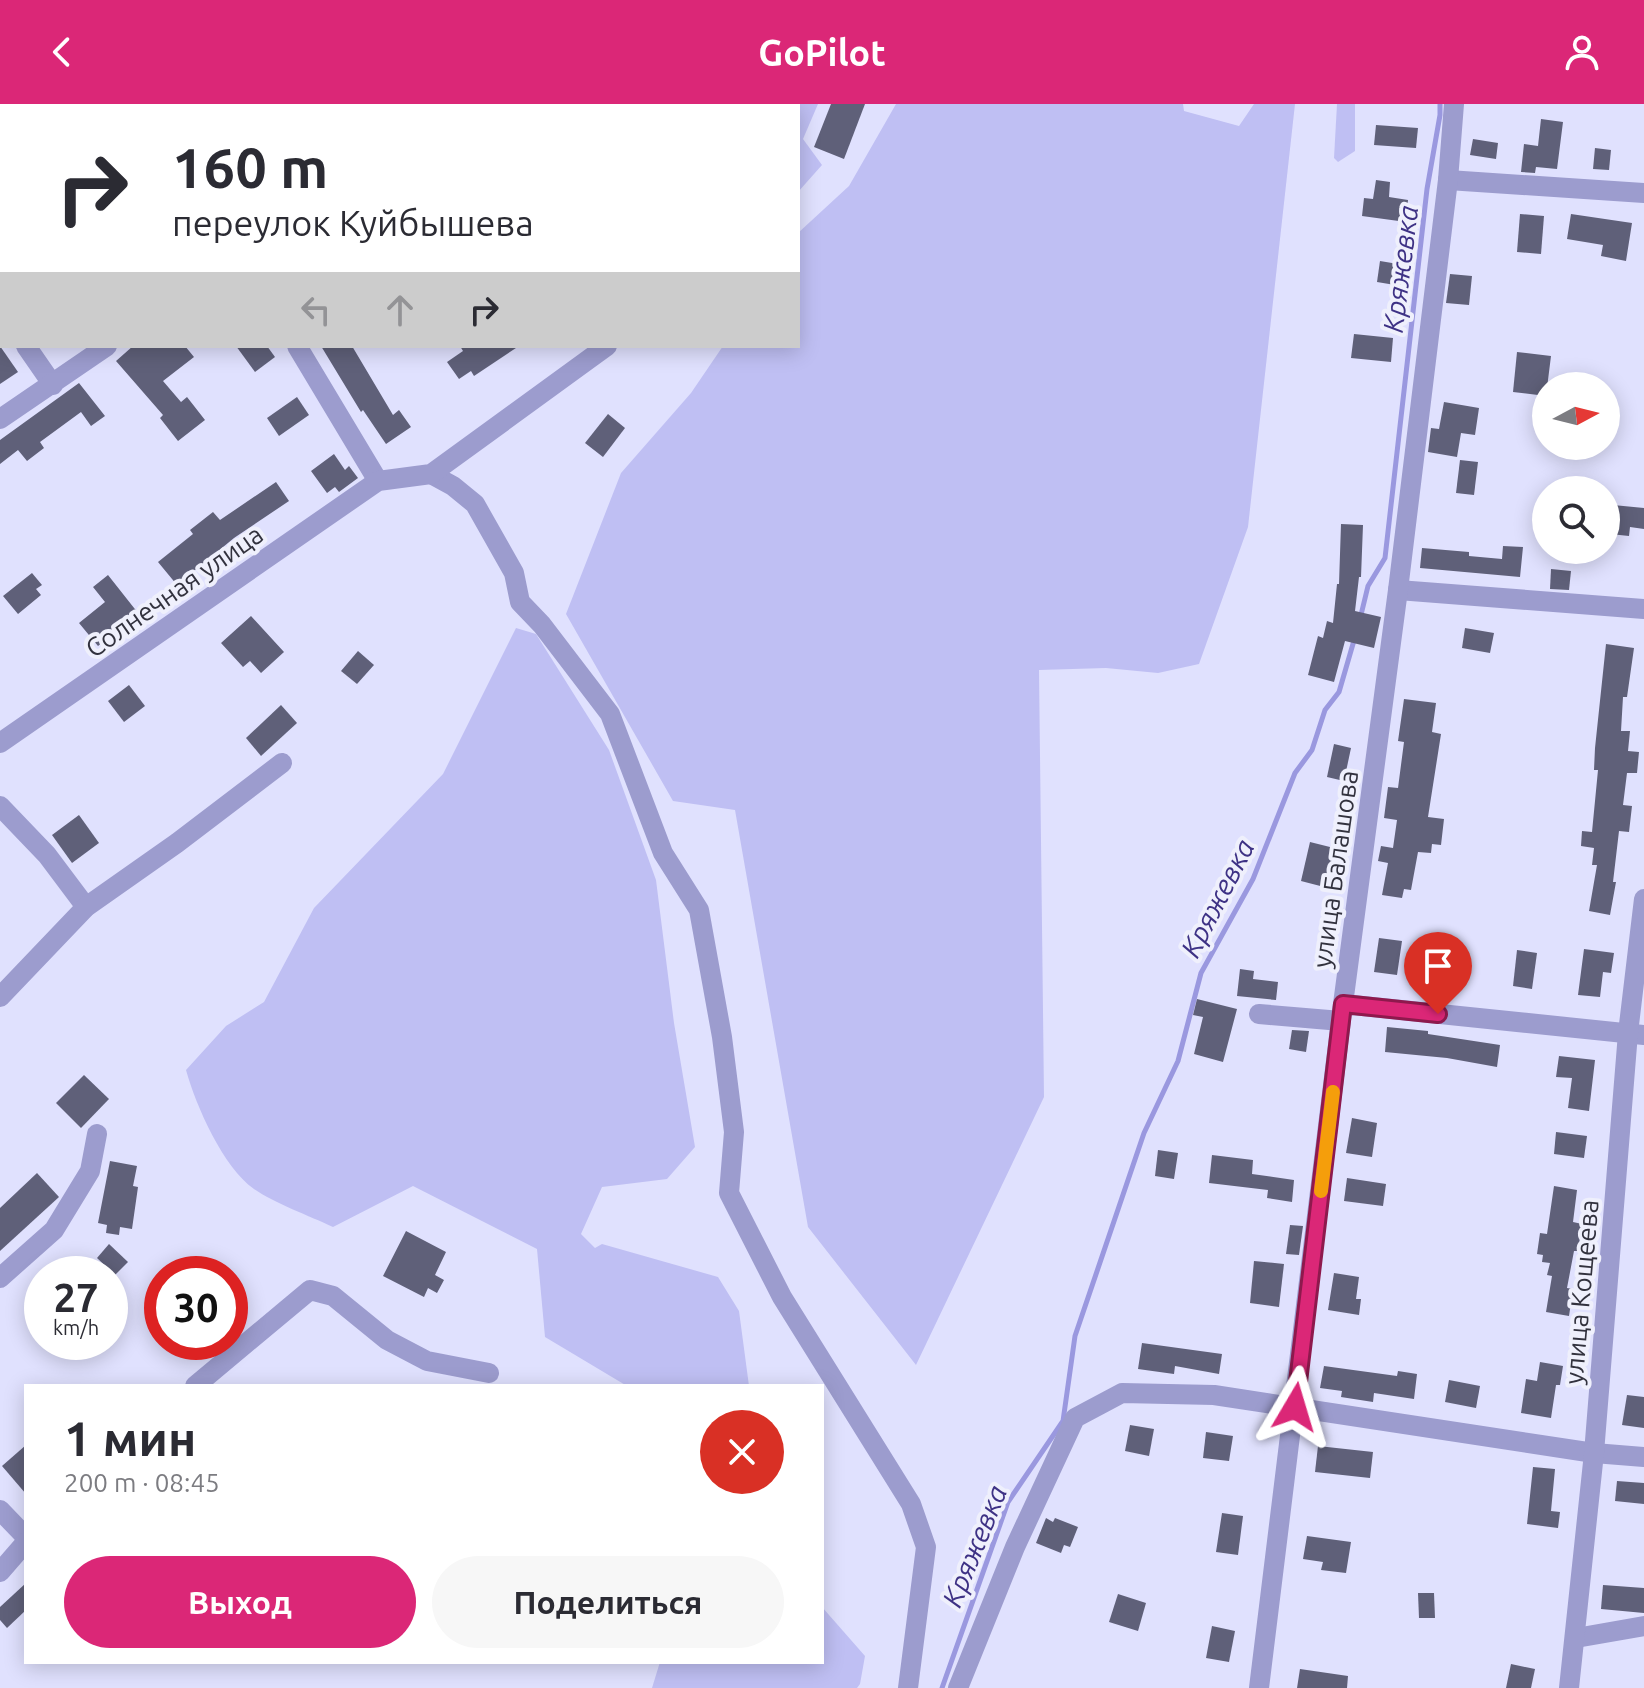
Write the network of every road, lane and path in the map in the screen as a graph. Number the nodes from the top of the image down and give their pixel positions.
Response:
1 (1454, 104) edge
2 (1448, 180) junction
3 (1644, 193) edge
4 (27, 348) edge
5 (104, 348) edge
6 (298, 348) edge
7 (604, 348) edge
8 (53, 385) junction
9 (0, 419) edge
10 (431, 474) junction
11 (378, 481) junction
12 (1398, 590) junction
13 (1644, 609) edge
14 (0, 743) edge
15 (282, 763) dead end
16 (0, 806) edge
17 (1644, 899) edge
18 (86, 907) junction
19 (0, 997) edge
20 (1342, 1013) junction
21 (1259, 1014) dead end
22 (1636, 1034) edge
23 (97, 1134) dead end
24 (0, 1278) edge
25 (489, 1373) dead end
26 (197, 1384) edge
27 (1295, 1407) junction
28 (1594, 1453) junction
29 (1644, 1457) edge
30 (0, 1510) edge
31 (24, 1538) edge
32 (24, 1542) edge
33 (0, 1572) edge
34 (1644, 1626) edge
35 (1576, 1638) junction
36 (908, 1688) edge
37 (958, 1688) edge
38 (1259, 1688) edge
39 (1569, 1688) edge

1 - 2 street, улица Балашова
2 - 3 street
2 - 12 street, улица Балашова
4 - 8 street
5 - 8 street
6 - 11 street
7 - 10 street
8 - 9 street
10 - 11 street
10 - 36 street
11 - 14 street, Солнечная улица
12 - 13 street
12 - 20 street, улица Балашова
15 - 18 street
16 - 18 street
17 - 22 street, улица Кощеева
18 - 19 street
20 - 21 street
20 - 22 street
20 - 27 street, улица Балашова
22 - 28 street, улица Кощеева
23 - 24 street
25 - 26 street
27 - 28 street
27 - 37 street
27 - 38 street, улица Балашова
28 - 29 street
28 - 35 street, улица Кощеева
30 - 31 street
32 - 33 street
34 - 35 street
35 - 39 street, улица Кощеева

